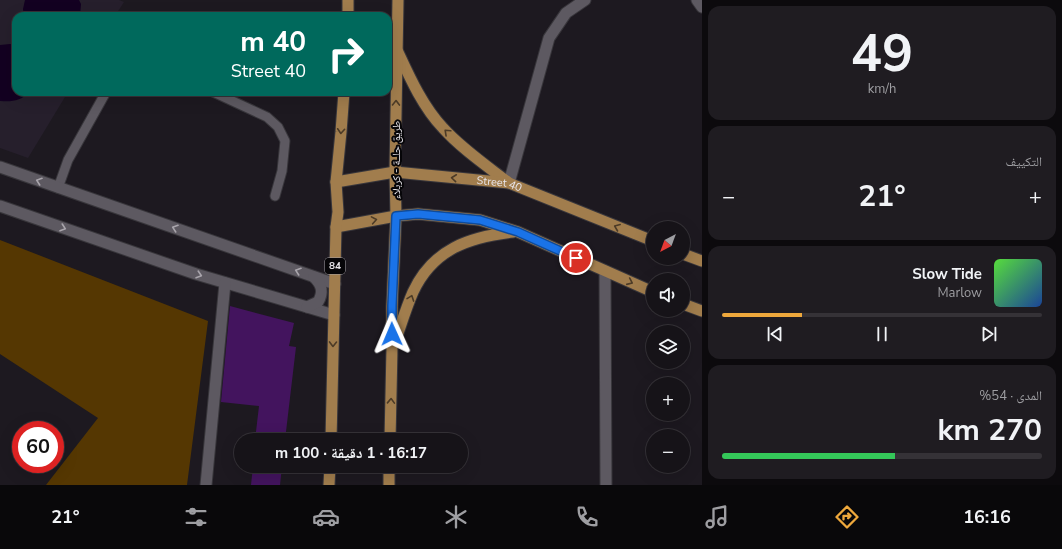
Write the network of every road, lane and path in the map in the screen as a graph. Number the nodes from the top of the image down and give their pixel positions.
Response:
1 (348, 0) edge
2 (398, 0) edge
3 (586, 0) edge
4 (697, 0) edge
5 (702, 6) edge
6 (348, 12) edge
7 (396, 49) junction
8 (104, 96) edge
9 (222, 96) edge
10 (344, 96) edge
11 (0, 167) edge
12 (395, 172) junction
13 (336, 182) junction
14 (509, 183) junction
15 (58, 188) junction
16 (275, 196) dead end
17 (0, 206) edge
18 (396, 216) junction
19 (336, 227) junction
20 (518, 232) junction
21 (646, 239) edge
22 (690, 257) edge
23 (702, 261) edge
24 (605, 271) junction
25 (314, 276) junction
26 (225, 283) junction
27 (335, 284) junction
28 (646, 289) edge
29 (307, 307) junction
30 (690, 307) edge
31 (702, 311) edge
32 (334, 315) junction
33 (392, 348) junction
34 (331, 433) edge
35 (390, 433) edge
36 (330, 473) edge
37 (389, 473) edge
38 (206, 485) edge
39 (329, 485) edge
40 (389, 485) edge
41 (606, 485) edge

1 - 6 main road
2 - 7 main road, طريق حلــة - كربلاء
3 - 14 street
4 - 5 street
12 -> 7 main road, طريق حلــة - كربلاء
14 -> 7 main road
8 - 15 lane
9 - 16 lane
10 -> 13 main road, 84
15 -> 11 street
12 - 13 main road, Street 40
14 -> 12 main road, Street 40
12 - 18 main road, طريق حلــة - كربلاء
13 - 19 main road, 84
21 -> 14 main road, Street 40
25 -> 15 street
17 -> 26 street
19 -> 18 main road
18 - 20 main road
18 - 33 main road, طريق حلــة - كربلاء
19 - 27 main road, 84
20 - 24 main road
33 -> 20 main road
22 - 23 main road
24 -> 28 main road
24 - 41 street
25 - 27 street
25 - 29 street
26 - 29 street
26 - 38 street
27 - 32 main road, 84
29 - 32 street
30 - 31 main road
32 -> 34 main road, 84
35 -> 33 main road, طريق حلــة - كربلاء
36 - 39 main road
37 - 40 main road

